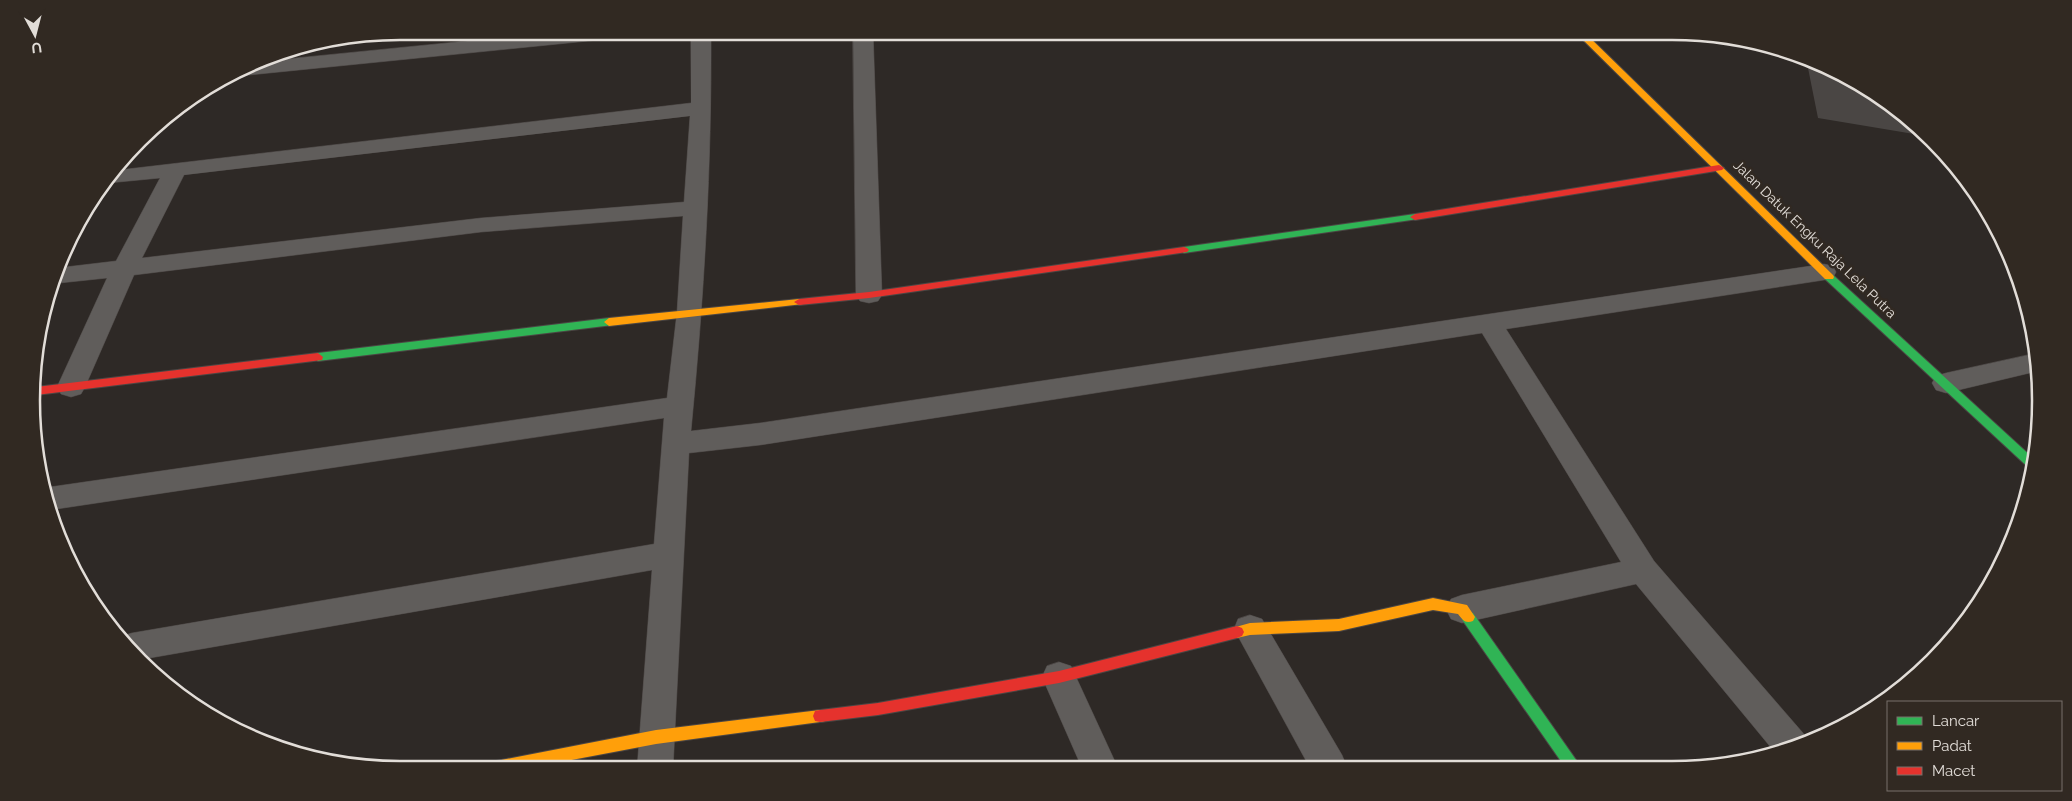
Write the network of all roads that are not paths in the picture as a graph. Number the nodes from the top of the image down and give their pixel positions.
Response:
1 (512, 40) edge
2 (701, 40) edge
3 (863, 40) edge
4 (1587, 40) edge
5 (291, 57) edge
6 (701, 108) junction
7 (1719, 168) junction
8 (176, 169) junction
9 (119, 175) edge
10 (696, 208) junction
11 (124, 269) junction
12 (1824, 272) junction
13 (62, 276) edge
14 (869, 295) junction
15 (690, 312) junction
16 (1488, 322) junction
17 (2030, 364) edge
18 (1946, 382) junction
19 (70, 387) junction
20 (40, 390) edge
21 (679, 406) junction
22 (675, 444) junction
23 (2027, 459) edge
24 (53, 498) edge
25 (668, 554) junction
26 (1643, 570) junction
27 (1462, 609) junction
28 (1250, 629) junction
29 (137, 646) edge
30 (1059, 677) junction
31 (1788, 742) edge
32 (655, 753) edge
33 (575, 761) edge
34 (1097, 761) edge
35 (1325, 761) edge
36 (1570, 761) edge

1 - 5 street
2 - 6 street
3 - 14 street
4 - 7 street, Jalan Datuk Engku Raja Lela Putra
6 - 8 street
6 - 10 street
7 - 12 street, Jalan Datuk Engku Raja Lela Putra
7 - 14 street
8 - 9 street
8 - 11 street
10 - 11 street
10 - 15 street
11 - 13 street
11 - 19 street
12 - 16 street
12 - 18 street, Jalan Datuk Engku Raja Lela Putra
14 - 15 street
15 - 19 street
15 - 21 street
16 - 22 street
16 - 26 street
17 - 18 street
18 - 23 street, Jalan Datuk Engku Raja Lela Putra
19 - 20 street
21 - 22 street
21 - 24 street
22 - 25 street
25 - 29 street
25 - 32 street
26 - 27 street
26 - 31 street
27 - 28 street
27 - 36 street
28 - 30 street
28 - 35 street
30 - 32 street
30 - 34 street
32 - 33 street

